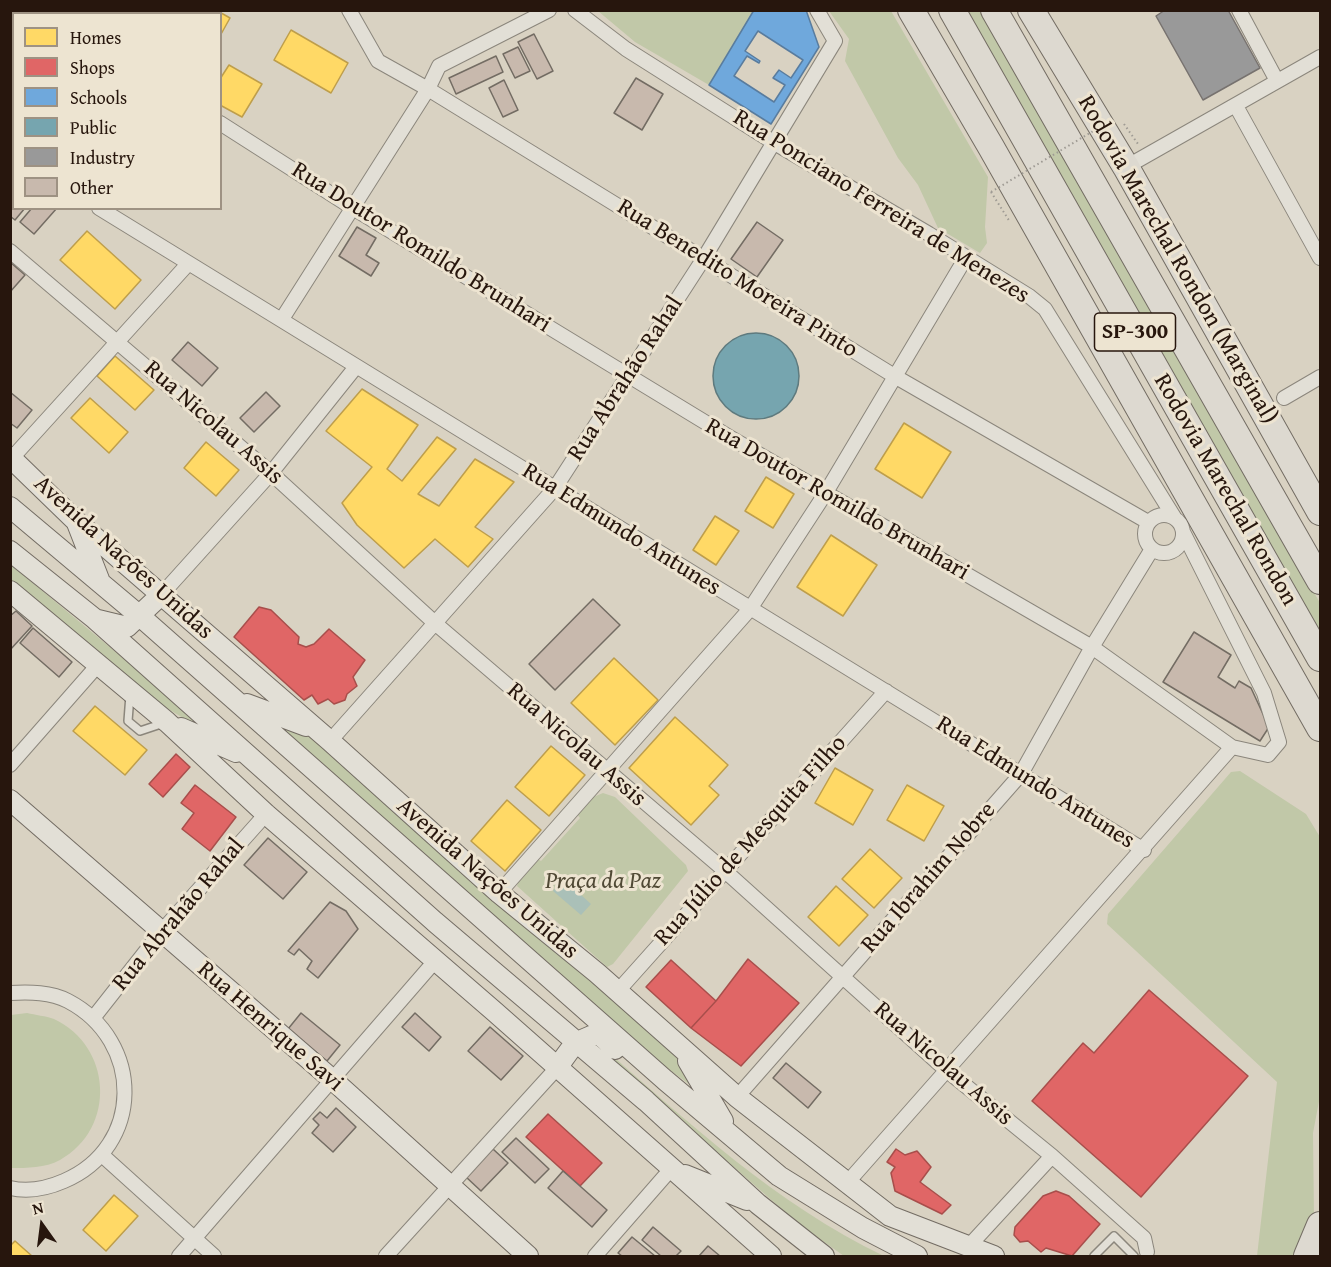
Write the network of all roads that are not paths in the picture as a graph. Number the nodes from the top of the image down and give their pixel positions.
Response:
1 (349, 10) edge
2 (549, 10) edge
3 (575, 10) edge
4 (817, 10) edge
5 (911, 10) edge
6 (952, 10) edge
7 (994, 10) edge
8 (1031, 10) edge
9 (1239, 10) edge
10 (1320, 57) edge
11 (1277, 81) junction
12 (428, 89) junction
13 (1236, 106) junction
14 (222, 124) edge
15 (773, 142) junction
16 (1136, 162) junction
17 (353, 208) junction
18 (102, 210) edge
19 (10, 251) edge
20 (704, 258) junction
21 (1320, 258) edge
22 (965, 259) junction
23 (187, 265) junction
24 (282, 319) junction
25 (118, 340) junction
26 (355, 368) junction
27 (628, 376) junction
28 (896, 377) junction
29 (1320, 377) edge
30 (1284, 398) dead end
31 (11, 458) edge
32 (271, 473) junction
33 (1153, 486) junction
34 (555, 488) junction
35 (825, 494) junction
36 (1320, 512) edge
37 (15, 514) edge
38 (1174, 517) junction
39 (1150, 520) junction
40 (76, 521) junction
41 (1183, 532) junction
42 (1152, 549) junction
43 (1175, 549) junction
44 (10, 551) edge
45 (1195, 559) junction
46 (1320, 581) edge
47 (101, 584) junction
48 (10, 591) edge
49 (162, 594) junction
50 (750, 609) junction
51 (141, 617) junction
52 (95, 620) junction
53 (436, 624) junction
54 (1092, 647) junction
55 (1320, 658) edge
56 (97, 666) junction
57 (886, 691) junction
58 (235, 700) junction
59 (167, 722) junction
60 (1320, 728) edge
61 (324, 735) junction
62 (1232, 747) junction
63 (255, 761) junction
64 (10, 765) edge
65 (608, 772) junction
66 (1021, 774) junction
67 (10, 800) edge
68 (266, 814) junction
69 (1144, 850) junction
70 (724, 870) junction
71 (499, 893) junction
72 (435, 922) junction
73 (161, 932) junction
74 (435, 962) junction
75 (843, 976) junction
76 (617, 992) junction
77 (10, 993) edge
78 (495, 1012) junction
79 (93, 1017) junction
80 (575, 1043) junction
81 (679, 1046) junction
82 (556, 1069) junction
83 (945, 1069) junction
84 (665, 1080) junction
85 (334, 1081) junction
86 (737, 1097) junction
87 (731, 1134) junction
88 (102, 1155) junction
89 (1052, 1156) junction
90 (671, 1169) junction
91 (847, 1183) junction
92 (448, 1186) junction
93 (10, 1188) edge
94 (758, 1204) junction
95 (1320, 1225) edge
96 (1132, 1228) junction
97 (194, 1239) junction
98 (1122, 1242) junction
99 (1145, 1245) dead end
100 (969, 1246) junction
101 (179, 1257) edge
102 (214, 1257) edge
103 (386, 1257) edge
104 (528, 1257) edge
105 (595, 1257) edge
106 (771, 1257) edge
107 (824, 1257) edge
108 (916, 1257) edge
109 (994, 1257) edge
110 (1094, 1257) edge
111 (1134, 1257) edge
112 (1307, 1257) edge

1 - 12 street, Rua Benedito Moreira Pinto
2 - 12 street
3 - 15 street, Rua Ponciano Ferreira de Menezes
4 - 15 street, Rua Abrahão Rahal
5 - 60 highway
6 - 55 highway, Rodovia Marechal Rondon / SP-300
7 - 46 highway, Rodovia Marechal Rondon / SP-300
8 - 16 highway, Rodovia Marechal Rondon (Marginal)
9 - 11 street
10 - 11 street
11 - 13 street
12 - 17 street
12 - 20 street, Rua Benedito Moreira Pinto
13 - 16 street
13 - 21 street
14 - 17 street, Rua Doutor Romildo Brunhari
15 - 20 street, Rua Abrahão Rahal
15 - 22 street, Rua Ponciano Ferreira de Menezes
16 - 36 highway, Rodovia Marechal Rondon (Marginal)
17 - 24 street
17 - 27 street, Rua Doutor Romildo Brunhari
18 - 23 street, Rua Edmundo Antunes
19 - 25 street, Rua Nicolau Assis
20 - 27 street, Rua Abrahão Rahal
20 - 28 street, Rua Benedito Moreira Pinto
22 - 28 street
22 - 33 street, Rua Ponciano Ferreira de Menezes
23 - 24 street, Rua Edmundo Antunes
23 - 25 street
24 - 26 street, Rua Edmundo Antunes
25 - 31 street
25 - 32 street, Rua Nicolau Assis
26 - 32 street
26 - 34 street, Rua Edmundo Antunes
27 - 34 street, Rua Abrahão Rahal
27 - 35 street, Rua Doutor Romildo Brunhari
28 - 35 street
28 - 39 street, Rua Benedito Moreira Pinto
29 - 30 street
31 - 40 main road, Avenida Nações Unidas
32 - 49 street
32 - 53 street, Rua Nicolau Assis
33 - 38 street, Rua Ponciano Ferreira de Menezes
33 - 39 street
34 - 50 street, Rua Edmundo Antunes
34 - 53 street, Rua Abrahão Rahal
35 - 50 street
35 - 54 street, Rua Doutor Romildo Brunhari
37 - 47 main road, Avenida Nações Unidas
38 - 39 street
38 - 41 street
39 - 42 street
40 - 47 main road
40 - 49 main road, Avenida Nações Unidas
41 - 43 street
41 - 45 street, Rua Doutor Romildo Brunhari
42 - 43 street
42 - 54 street, Rua Ibrahim Nobre
43 - 45 street
44 - 52 main road
45 - 62 street, Rua Doutor Romildo Brunhari
47 - 51 main road, Avenida Nações Unidas
48 - 56 main road
49 - 51 main road
49 - 61 main road, Avenida Nações Unidas
50 - 57 street, Rua Edmundo Antunes
50 - 65 street
51 - 52 main road
51 - 58 main road, Avenida Nações Unidas
52 - 63 main road
53 - 61 street, Rua Abrahão Rahal
53 - 65 street, Rua Nicolau Assis
54 - 62 street, Rua Doutor Romildo Brunhari
54 - 66 street, Rua Ibrahim Nobre
56 - 59 main road
56 - 64 street
57 - 66 street, Rua Edmundo Antunes
57 - 70 street, Rua Júlio de Mesquita Filho
58 - 61 main road
58 - 84 main road, Avenida Nações Unidas
59 - 63 main road
59 - 68 main road
61 - 71 main road, Avenida Nações Unidas
62 - 69 street
63 - 72 main road
65 - 70 street, Rua Nicolau Assis
65 - 71 street
66 - 69 street, Rua Edmundo Antunes
66 - 75 street, Rua Ibrahim Nobre
67 - 73 main road, Rua Henrique Savi
68 - 73 street, Rua Abrahão Rahal
68 - 74 main road
69 - 83 street
70 - 75 street, Rua Nicolau Assis
70 - 76 street, Rua Júlio de Mesquita Filho
71 - 76 main road, Avenida Nações Unidas
72 - 78 main road
72 - 80 main road
73 - 79 street, Rua Abrahão Rahal
73 - 85 main road, Rua Henrique Savi
74 - 78 main road
74 - 85 street
75 - 83 street, Rua Nicolau Assis
75 - 86 street, Rua Ibrahim Nobre
76 - 81 main road, Avenida Nações Unidas
77 - 79 street
78 - 82 main road
79 - 88 street
80 - 82 main road
80 - 84 main road
80 - 94 main road
81 - 86 main road, Avenida Nações Unidas
81 - 87 main road
82 - 90 main road
82 - 92 street
83 - 89 street, Rua Nicolau Assis
83 - 91 street
84 - 87 main road, Avenida Nações Unidas
85 - 92 main road, Rua Henrique Savi
85 - 97 street
86 - 91 main road, Avenida Nações Unidas
87 - 108 main road, Avenida Nações Unidas
88 - 93 street
88 - 97 street
89 - 96 street, Rua Nicolau Assis
89 - 100 street
90 - 94 main road
90 - 105 street
90 - 106 main road
91 - 100 main road, Avenida Nações Unidas
92 - 103 street
92 - 104 main road, Rua Henrique Savi
94 - 107 main road
95 - 112 highway
96 - 98 lane
96 - 99 street, Rua Nicolau Assis
97 - 101 street
97 - 102 street
98 - 110 lane
98 - 111 lane
100 - 109 main road, Avenida Nações Unidas

